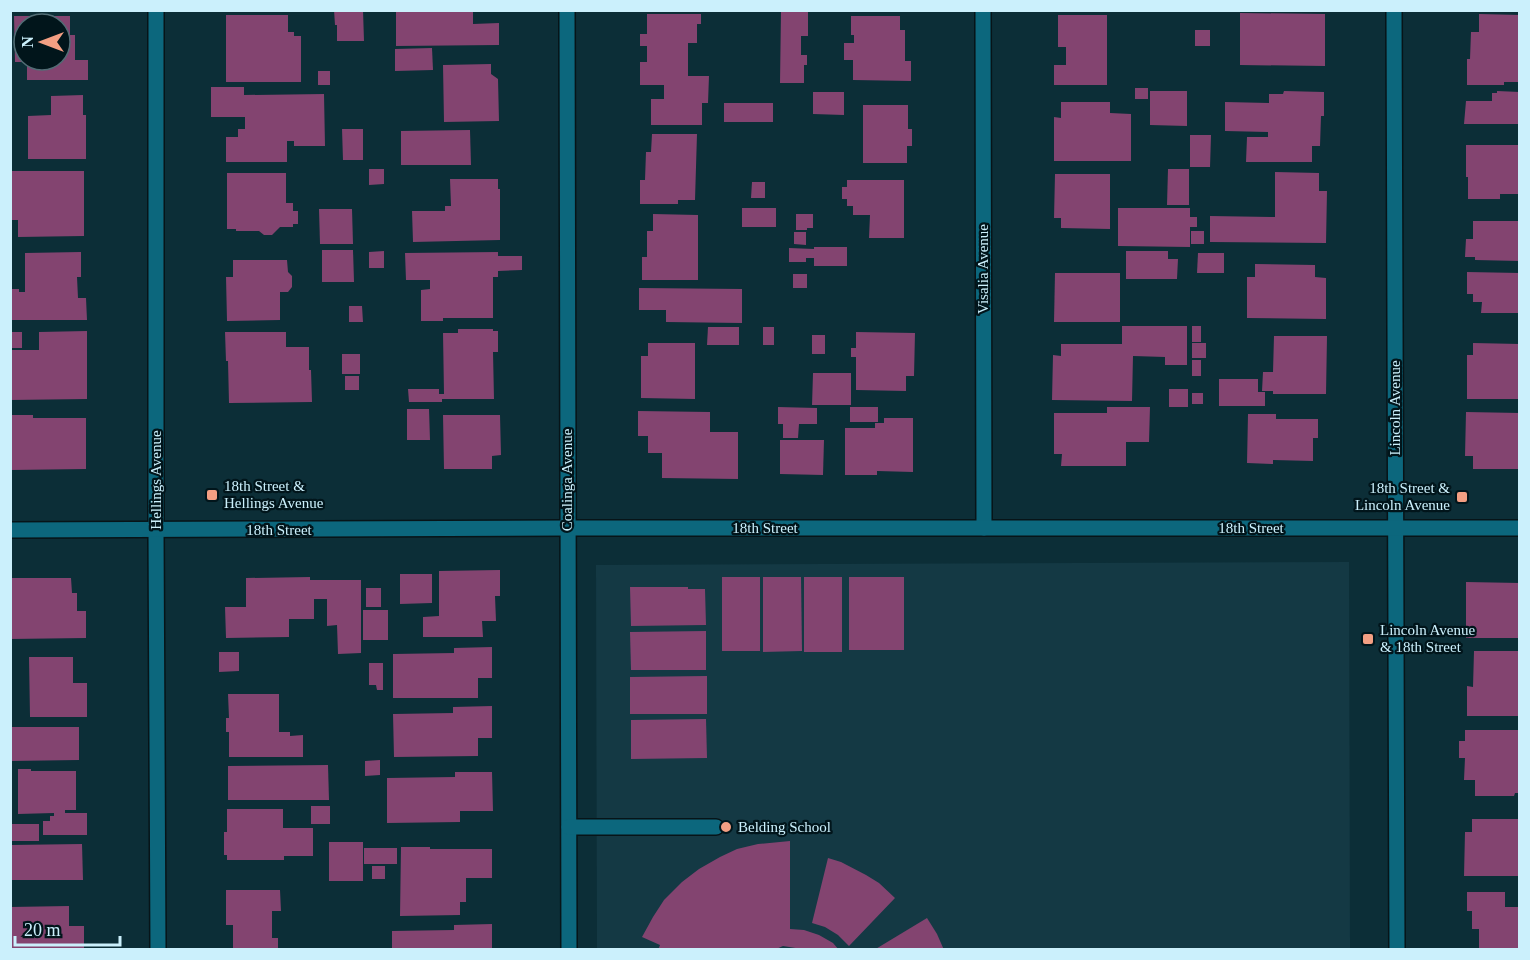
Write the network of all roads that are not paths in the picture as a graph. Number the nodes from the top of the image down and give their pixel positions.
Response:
1 (156, 10) edge
2 (567, 10) edge
3 (983, 10) edge
4 (1394, 10) edge
5 (568, 528) junction
6 (984, 528) junction
7 (1396, 528) junction
8 (1520, 528) edge
9 (10, 530) edge
10 (156, 530) junction
11 (569, 827) junction
12 (716, 827) dead end
13 (158, 950) edge
14 (569, 950) edge
15 (1398, 950) edge

1 - 10 street, Hellings Avenue
2 - 5 street, Coalinga Avenue
3 - 6 street, Visalia Avenue
4 - 7 street, Lincoln Avenue
5 - 6 street, 18th Street
5 - 10 street, 18th Street
5 - 11 street, Coalinga Avenue
6 - 7 street, 18th Street
7 - 8 street, 18th Street
7 - 15 street, Lincoln Avenue
9 - 10 street, 18th Street
10 - 13 street, Hellings Avenue
11 - 12 street
11 - 14 street, Coalinga Avenue

